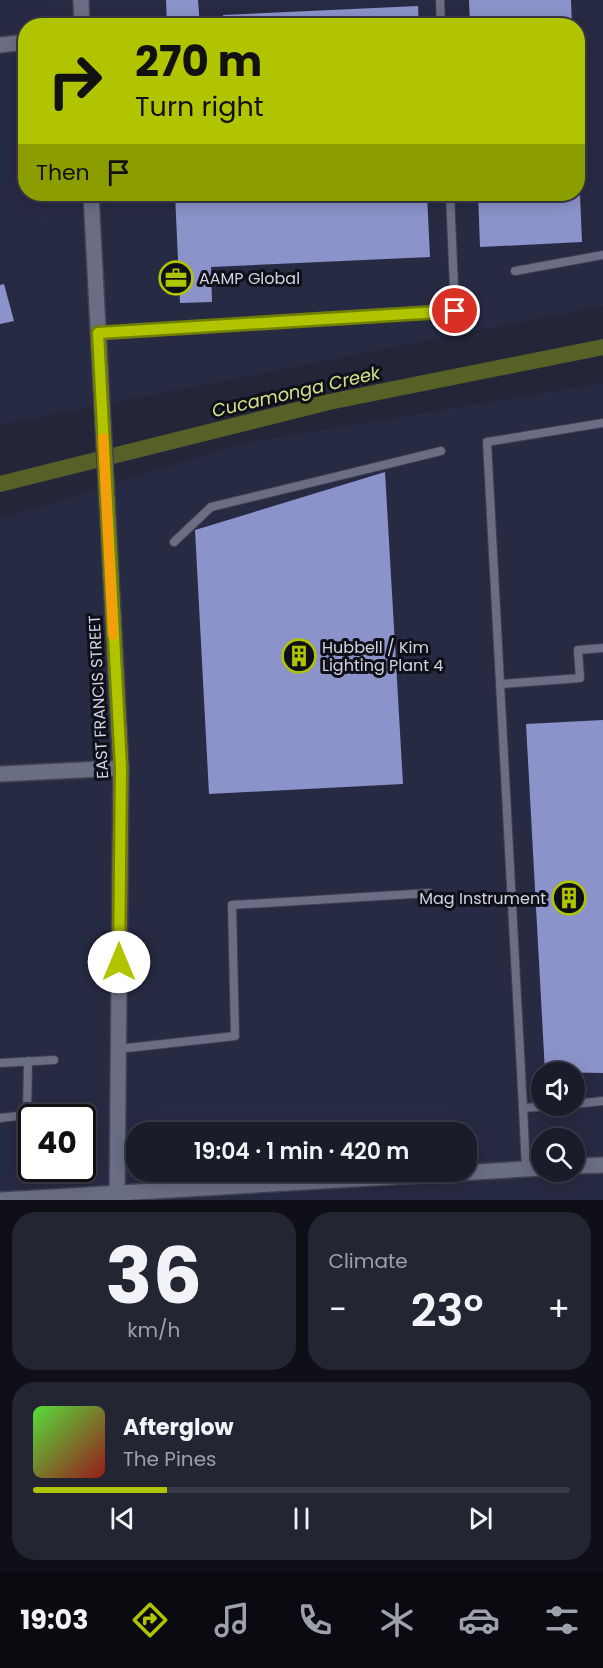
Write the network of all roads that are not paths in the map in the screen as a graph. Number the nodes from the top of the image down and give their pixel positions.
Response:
1 (81, 0) edge
2 (440, 0) edge
3 (82, 18) edge
4 (441, 18) edge
5 (18, 43) edge
6 (0, 45) edge
7 (91, 201) edge
8 (450, 201) edge
9 (603, 255) edge
10 (515, 271) dead end
11 (98, 333) junction
12 (603, 423) edge
13 (441, 451) dead end
14 (174, 542) dead end
15 (603, 648) edge
16 (502, 684) junction
17 (121, 768) junction
18 (0, 774) edge
19 (429, 893) dead end
20 (118, 1049) junction
21 (54, 1060) dead end
22 (28, 1061) junction
23 (0, 1063) edge
24 (603, 1101) edge
25 (585, 1103) edge
26 (531, 1107) edge
27 (523, 1108) junction
28 (0, 1118) edge
29 (531, 1152) edge
30 (603, 1165) edge
31 (585, 1166) edge
32 (531, 1169) edge
33 (117, 1197) edge
34 (1, 1200) edge

1 - 3 street
2 - 4 lane
5 - 6 street
7 - 11 street, EAST FRANCIS STREET
8 - 11 lane
9 - 10 lane
11 - 17 street, EAST FRANCIS STREET
12 - 16 lane
13 - 14 lane
15 - 16 lane
16 - 27 lane
17 - 18 street
17 - 20 street, EAST FRANCIS STREET
19 - 20 lane
20 - 33 street, EAST FRANCIS STREET
21 - 22 lane
22 - 23 lane
22 - 28 lane
24 - 25 lane
26 - 27 lane
27 - 29 lane
30 - 31 street
32 - 33 street
33 - 34 street

